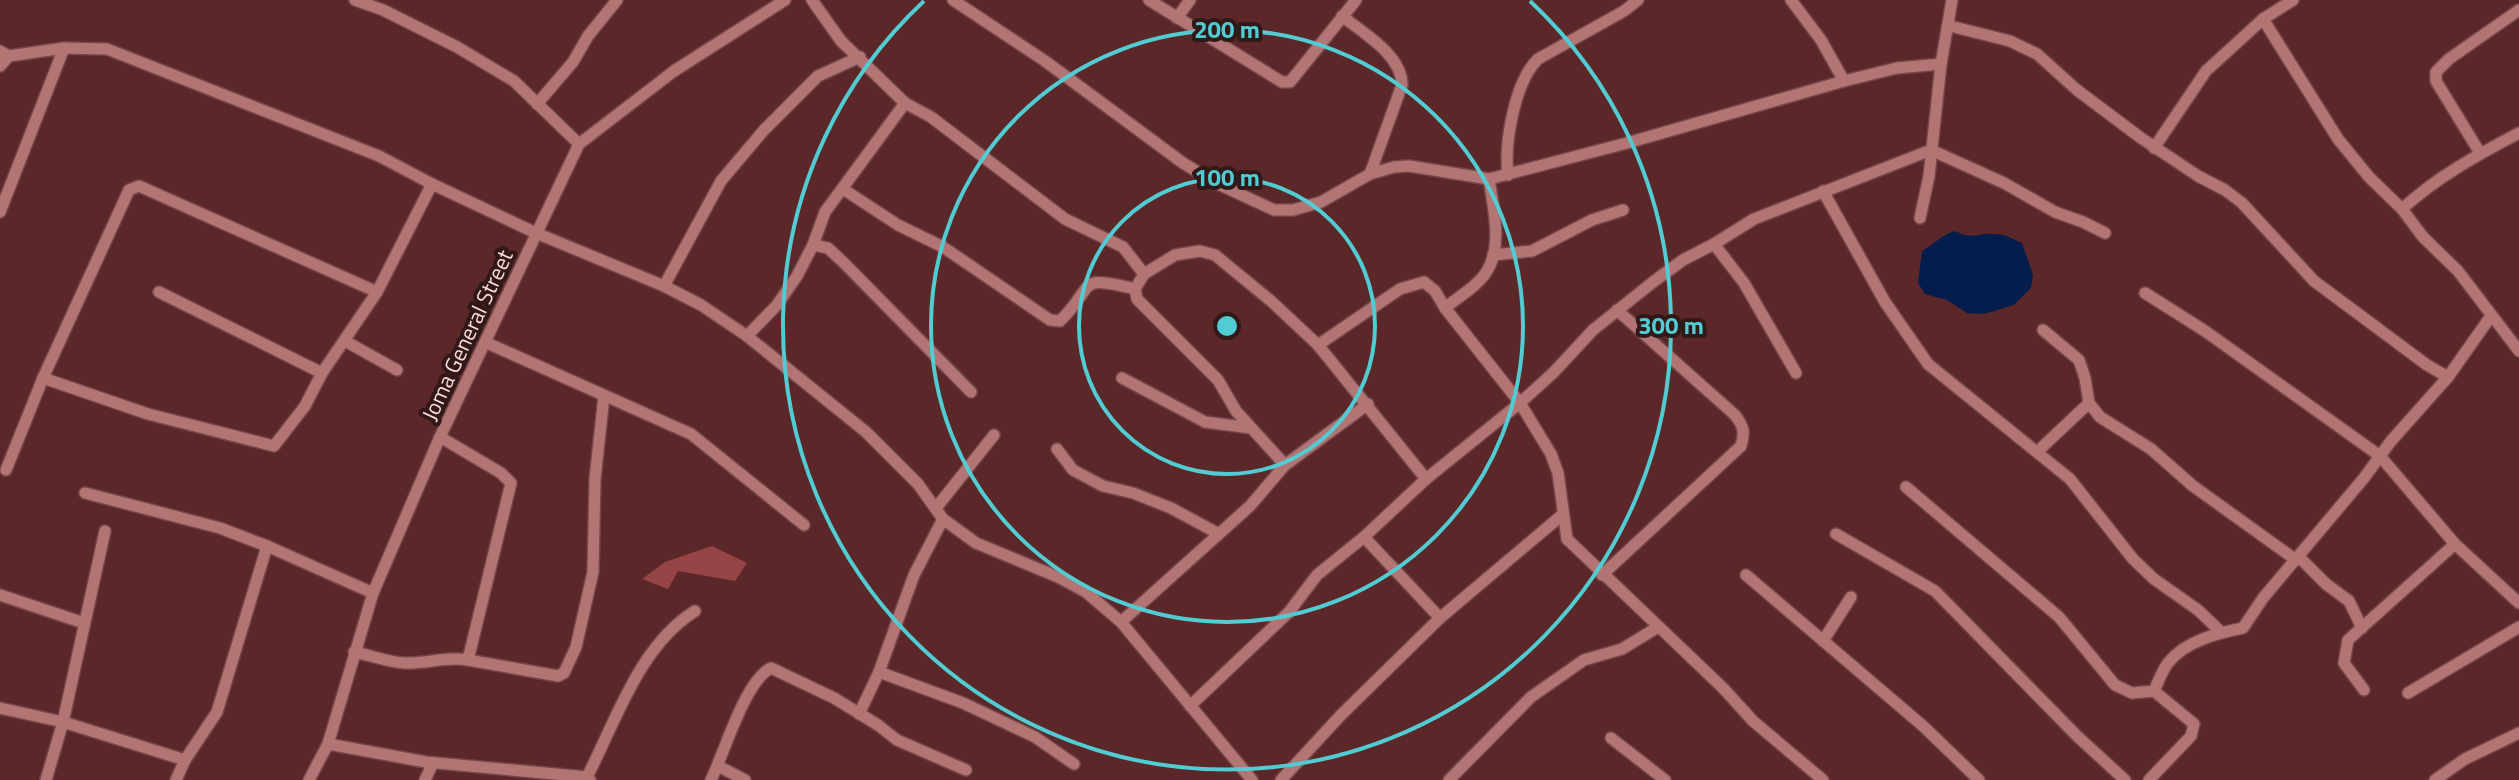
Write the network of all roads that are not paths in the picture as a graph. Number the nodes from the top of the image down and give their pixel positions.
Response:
1 (355, 0) edge
2 (617, 0) edge
3 (785, 0) edge
4 (812, 0) edge
5 (953, 0) edge
6 (1149, 0) edge
7 (1190, 0) edge
8 (1356, 0) edge
9 (1638, 0) edge
10 (1791, 0) edge
11 (1952, 0) edge
12 (2293, 0) edge
13 (386, 5) edge
14 (2519, 10) edge
15 (1342, 16) junction
16 (1177, 18) junction
17 (2263, 19) junction
18 (1950, 26) junction
19 (64, 48) junction
20 (4, 54) edge
21 (860, 57) junction
22 (1941, 64) junction
23 (0, 66) edge
24 (1844, 81) junction
25 (905, 103) junction
26 (537, 104) junction
27 (2519, 133) edge
28 (579, 144) junction
29 (2154, 148) junction
30 (1931, 150) junction
31 (2480, 153) junction
32 (1370, 174) junction
33 (1508, 175) junction
34 (1489, 179) junction
35 (432, 184) junction
36 (843, 189) junction
37 (1823, 191) junction
38 (2402, 209) junction
39 (1623, 210) dead end
40 (0, 212) edge
41 (1920, 218) dead end
42 (536, 233) junction
43 (2105, 233) dead end
44 (1714, 244) junction
45 (813, 245) junction
46 (1493, 255) junction
47 (1144, 274) junction
48 (664, 286) junction
49 (1135, 289) junction
50 (159, 292) dead end
51 (377, 292) junction
52 (2145, 293) dead end
53 (1445, 308) junction
54 (1617, 310) junction
55 (2491, 316) junction
56 (2043, 330) dead end
57 (747, 336) junction
58 (345, 341) junction
59 (487, 343) junction
60 (1318, 345) junction
61 (2519, 351) edge
62 (397, 370) dead end
63 (322, 373) junction
64 (1796, 373) dead end
65 (2448, 377) junction
66 (43, 378) junction
67 (1122, 378) dead end
68 (971, 392) dead end
69 (604, 396) junction
70 (1520, 403) junction
71 (2089, 403) junction
72 (1368, 404) junction
73 (1251, 428) junction
74 (994, 435) dead end
75 (440, 437) junction
76 (1057, 449) dead end
77 (2037, 452) junction
78 (2380, 456) junction
79 (1285, 465) junction
80 (6, 470) dead end
81 (1426, 479) junction
82 (1906, 487) dead end
83 (85, 493) dead end
84 (936, 508) junction
85 (1562, 515) junction
86 (943, 519) junction
87 (804, 525) dead end
88 (105, 531) dead end
89 (1219, 534) junction
90 (1836, 534) dead end
91 (1364, 537) junction
92 (2455, 544) junction
93 (267, 546) junction
94 (2297, 559) junction
95 (1602, 575) junction
96 (1746, 575) dead end
97 (373, 593) junction
98 (0, 595) edge
99 (1851, 597) dead end
100 (2519, 603) edge
101 (695, 611) dead end
102 (1440, 618) junction
103 (1121, 622) junction
104 (84, 623) junction
105 (1658, 627) junction
106 (2519, 627) edge
107 (2362, 628) junction
108 (2221, 632) junction
109 (1823, 641) junction
110 (354, 652) junction
111 (468, 660) junction
112 (879, 672) junction
113 (2364, 690) dead end
114 (2154, 691) junction
115 (2408, 693) dead end
116 (1190, 706) junction
117 (0, 708) edge
118 (859, 714) junction
119 (63, 722) junction
120 (2519, 733) edge
121 (1611, 738) dead end
122 (328, 744) junction
123 (185, 760) junction
124 (433, 763) junction
125 (1074, 764) dead end
126 (718, 766) junction
127 (966, 770) dead end
128 (516, 776) edge
129 (588, 778) edge
130 (46, 780) edge
131 (176, 780) edge
132 (309, 780) edge
133 (425, 780) edge
134 (711, 780) edge
135 (745, 780) edge
136 (1252, 780) edge
137 (1281, 780) edge
138 (1449, 780) edge
139 (1665, 780) edge
140 (1823, 780) edge
141 (1979, 780) edge
142 (2125, 780) edge
143 (2149, 780) edge
144 (2435, 780) edge

1 - 13 street
2 - 26 street
3 - 28 street, Joma General Street
4 - 21 street
5 - 32 street
6 - 16 street
7 - 16 street
8 - 15 street
9 - 33 street
10 - 24 street
11 - 18 street
12 - 17 street
13 - 26 street
14 - 31 street
15 - 16 street
15 - 32 street
17 - 29 street
17 - 38 street
18 - 22 street
18 - 29 street
19 - 20 street
19 - 35 street
19 - 40 street
20 - 23 street
21 - 25 street
21 - 48 street
22 - 24 street
22 - 30 street
24 - 33 street
25 - 36 street
25 - 47 street
26 - 28 street
27 - 31 street
28 - 42 street, Joma General Street
29 - 65 street
30 - 37 street
30 - 41 street
30 - 43 street
31 - 38 street
32 - 34 street
33 - 34 street
34 - 46 street
35 - 42 street
35 - 51 street
36 - 45 street
36 - 49 street
37 - 44 street
37 - 77 street
38 - 55 street
39 - 46 street
42 - 48 street
42 - 59 street, Joma General Street
44 - 54 street
44 - 64 street
45 - 57 street
45 - 68 street
46 - 53 street
47 - 49 street
47 - 60 street
48 - 57 street
49 - 73 street
50 - 63 street
51 - 58 street
51 - 66 street
52 - 78 street
53 - 60 street
53 - 70 street
54 - 70 street
54 - 95 street
55 - 61 street
55 - 65 street
56 - 71 street
57 - 84 street
58 - 62 street
58 - 63 street
59 - 69 street
59 - 75 street, Joma General Street
60 - 72 street
63 - 66 street
65 - 78 street
66 - 80 street
67 - 73 street
69 - 87 street
69 - 111 street
70 - 81 street
70 - 85 street
71 - 77 street
71 - 94 street
72 - 79 street
72 - 81 street
73 - 79 street
74 - 84 street
75 - 97 street, Joma General Street
75 - 111 street
76 - 89 street
77 - 108 street
78 - 92 street
78 - 94 street
79 - 89 street
81 - 91 street
82 - 114 street
83 - 93 street
84 - 86 street
85 - 95 street
85 - 102 street
86 - 103 street
86 - 112 street
88 - 104 street
89 - 103 street
90 - 142 street
91 - 102 street
91 - 116 street
92 - 100 street
92 - 107 street
93 - 97 street
93 - 123 street
94 - 107 street
94 - 108 street
95 - 105 street
96 - 109 street
97 - 110 street, Joma General Street
98 - 104 street
99 - 109 street
101 - 129 street
102 - 137 street
103 - 116 street
104 - 119 street
105 - 138 street
105 - 140 street
106 - 115 street
107 - 113 street
108 - 114 street
109 - 141 street
110 - 111 street
110 - 122 street, Joma General Street
112 - 118 street
112 - 125 street
114 - 143 street
116 - 136 street
117 - 119 street
118 - 126 street
118 - 127 street
119 - 123 street
119 - 130 street
120 - 144 street
121 - 139 street
122 - 124 street
122 - 132 street, Joma General Street
123 - 131 street
124 - 128 street
124 - 133 street
126 - 134 street
126 - 135 street
128 - 129 street

